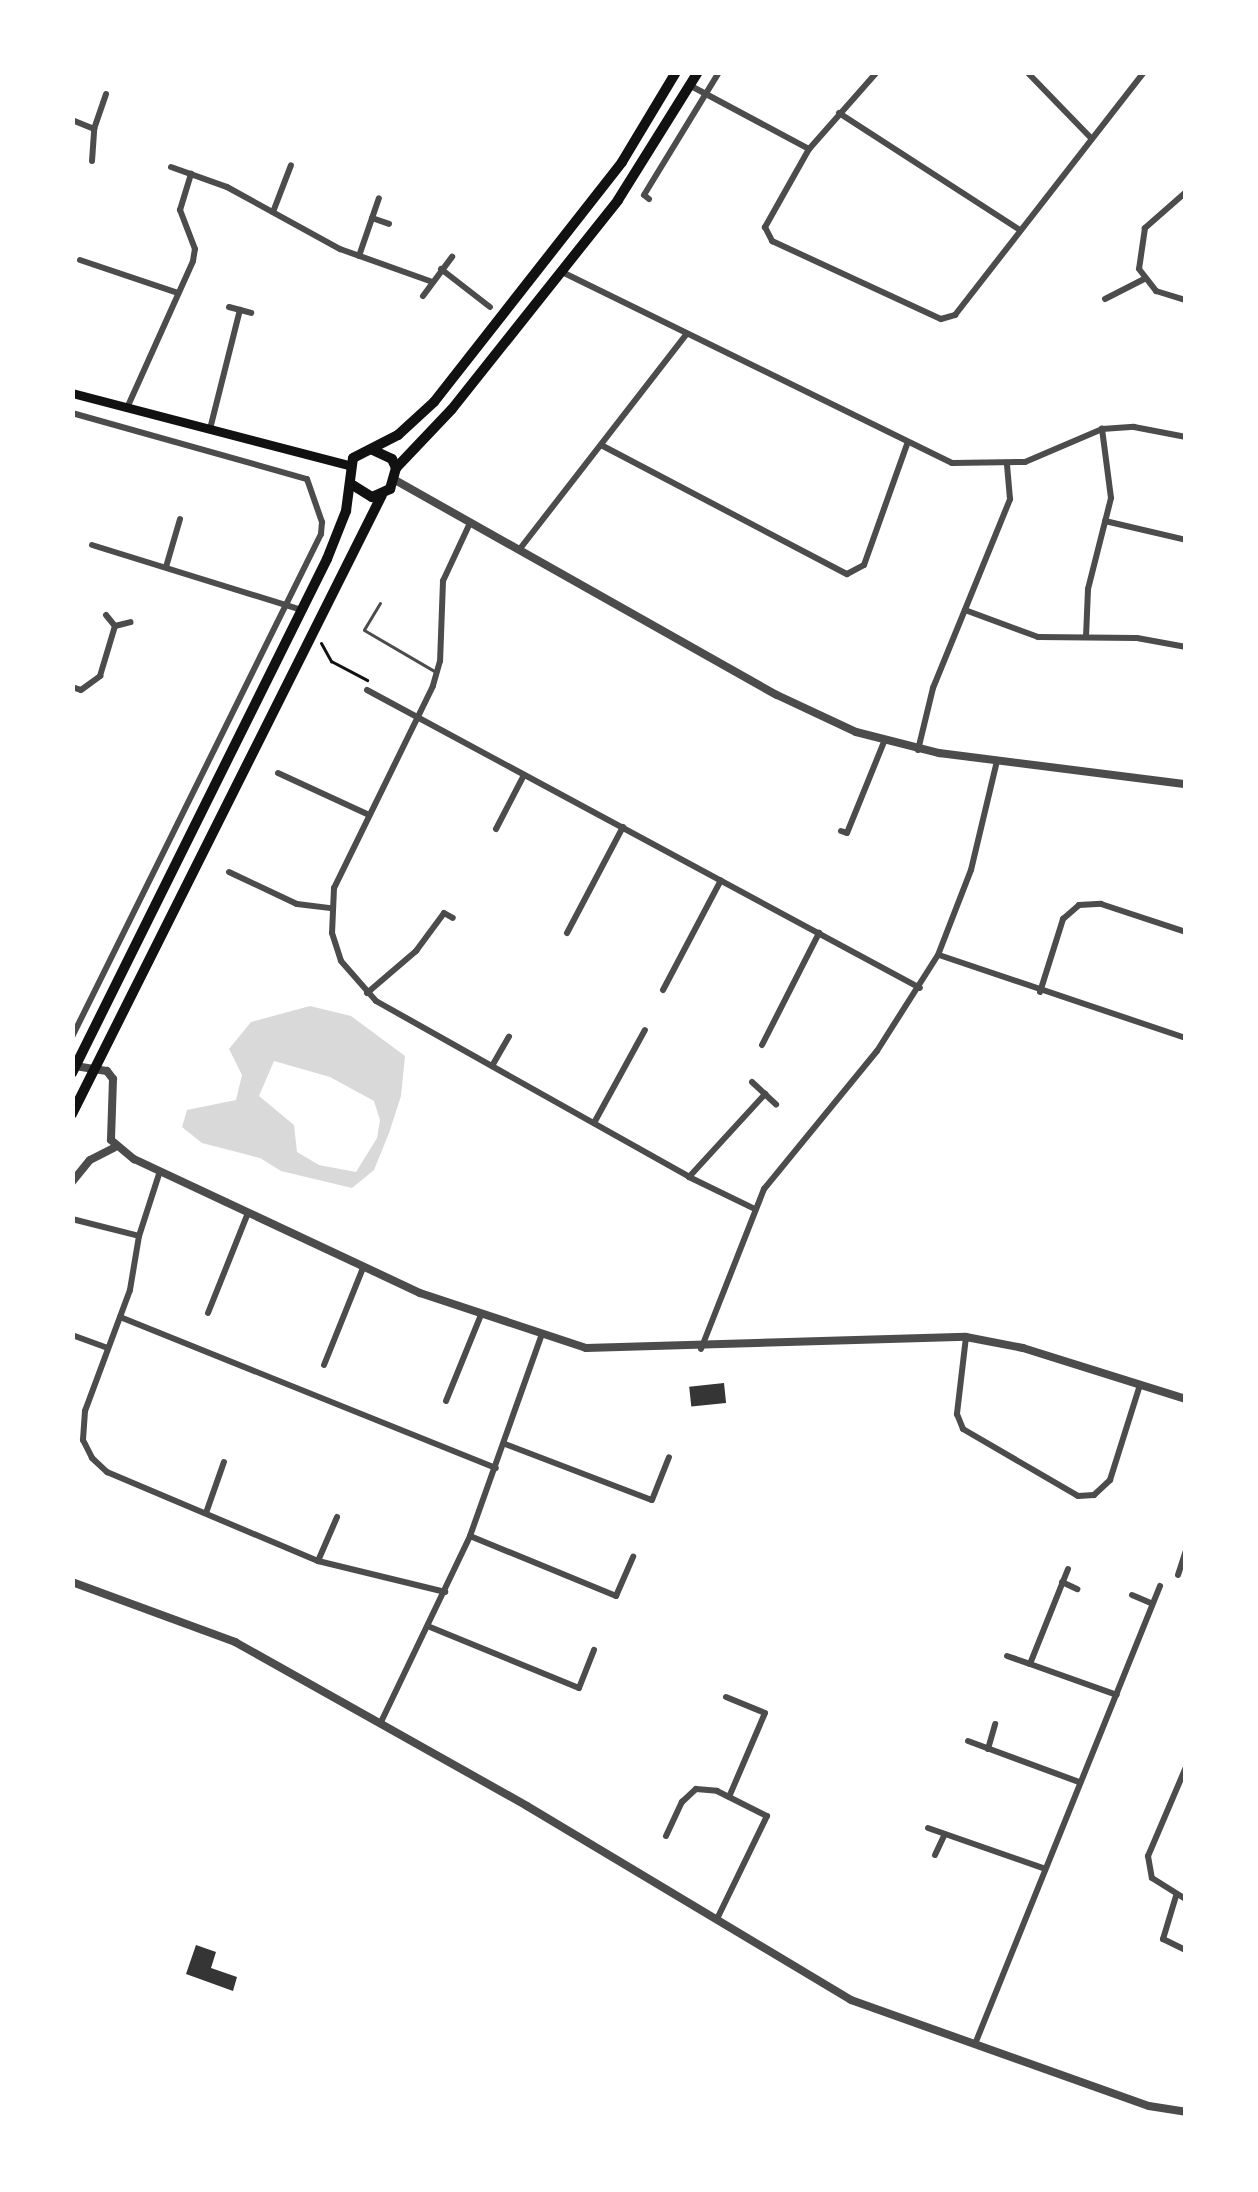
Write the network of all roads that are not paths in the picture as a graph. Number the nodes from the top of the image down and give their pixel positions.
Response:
1 (676, 72) edge
2 (698, 72) edge
3 (719, 72) edge
4 (877, 72) edge
5 (1027, 72) edge
6 (1144, 72) edge
7 (690, 85) junction
8 (106, 94) dead end
9 (706, 94) junction
10 (839, 113) junction
11 (72, 120) edge
12 (94, 129) junction
13 (1092, 140) junction
14 (809, 149) junction
15 (92, 161) dead end
16 (290, 165) dead end
17 (171, 167) dead end
18 (191, 174) junction
19 (1186, 192) edge
20 (379, 198) dead end
21 (649, 200) dead end
22 (273, 212) junction
23 (372, 218) junction
24 (388, 224) dead end
25 (1020, 230) junction
26 (359, 256) junction
27 (452, 257) dead end
28 (116, 258) dead end
29 (80, 260) dead end
30 (441, 269) junction
31 (112, 271) junction
32 (560, 271) junction
33 (1144, 279) junction
34 (430, 281) junction
35 (178, 292) junction
36 (423, 296) dead end
37 (1105, 299) dead end
38 (1186, 300) edge
39 (229, 307) dead end
40 (490, 307) dead end
41 (240, 310) junction
42 (251, 313) dead end
43 (686, 335) junction
44 (72, 393) edge
45 (127, 408) junction
46 (72, 413) edge
47 (210, 429) junction
48 (1102, 429) junction
49 (1186, 437) edge
50 (907, 444) junction
51 (601, 445) junction
52 (368, 449) junction
53 (349, 465) junction
54 (1007, 465) junction
55 (395, 474) junction
56 (351, 484) junction
57 (382, 494) junction
58 (180, 519) dead end
59 (1106, 521) junction
60 (470, 523) junction
61 (1186, 540) edge
62 (92, 545) dead end
63 (519, 550) junction
64 (166, 567) junction
65 (287, 602) junction
66 (380, 603) dead end
67 (302, 610) junction
68 (964, 610) junction
69 (106, 615) dead end
70 (131, 622) dead end
71 (115, 626) junction
72 (1086, 637) junction
73 (1186, 647) edge
74 (438, 673) junction
75 (72, 687) edge
76 (367, 690) road end
77 (417, 716) junction
78 (884, 742) junction
79 (918, 749) junction
80 (997, 761) junction
81 (278, 773) dead end
82 (524, 775) junction
83 (1186, 784) edge
84 (368, 815) junction
85 (623, 827) junction
86 (496, 829) dead end
87 (841, 831) dead end
88 (229, 872) dead end
89 (721, 880) junction
90 (331, 908) junction
91 (453, 918) dead end
92 (1186, 932) edge
93 (567, 933) dead end
94 (820, 933) junction
95 (938, 955) junction
96 (920, 988) junction
97 (663, 990) dead end
98 (1040, 992) junction
99 (367, 993) junction
100 (80, 1022) junction
101 (94, 1029) junction
102 (645, 1030) dead end
103 (72, 1036) edge
104 (509, 1036) dead end
105 (1186, 1038) edge
106 (762, 1045) dead end
107 (492, 1066) junction
108 (95, 1068) junction
109 (74, 1069) edge
110 (752, 1082) dead end
111 (765, 1094) junction
112 (776, 1104) dead end
113 (72, 1114) edge
114 (594, 1124) junction
115 (114, 1148) junction
116 (160, 1172) junction
117 (689, 1178) junction
118 (72, 1182) edge
119 (755, 1209) junction
120 (248, 1214) junction
121 (72, 1219) edge
122 (139, 1236) junction
123 (363, 1268) junction
124 (208, 1313) dead end
125 (482, 1315) junction
126 (121, 1317) junction
127 (542, 1334) junction
128 (72, 1335) edge
129 (966, 1337) junction
130 (108, 1348) junction
131 (701, 1349) junction
132 (324, 1365) dead end
133 (1140, 1385) junction
134 (1186, 1399) edge
135 (446, 1401) dead end
136 (83, 1440) junction
137 (72, 1442) edge
138 (505, 1444) junction
139 (669, 1456) dead end
140 (224, 1462) dead end
141 (496, 1468) junction
142 (206, 1514) junction
143 (338, 1517) dead end
144 (470, 1536) junction
145 (1186, 1550) edge
146 (632, 1557) dead end
147 (318, 1561) junction
148 (1068, 1569) dead end
149 (1178, 1575) dead end
150 (72, 1582) edge
151 (1062, 1582) junction
152 (1160, 1586) dead end
153 (1077, 1588) dead end
154 (446, 1592) junction
155 (1132, 1595) dead end
156 (1151, 1603) junction
157 (430, 1627) junction
158 (594, 1650) dead end
159 (1007, 1656) dead end
160 (1030, 1664) junction
161 (1117, 1695) junction
162 (726, 1697) dead end
163 (381, 1722) junction
164 (995, 1724) dead end
165 (968, 1742) dead end
166 (988, 1749) junction
167 (1186, 1767) edge
168 (1079, 1782) junction
169 (729, 1797) junction
170 (928, 1828) dead end
171 (945, 1834) junction
172 (666, 1836) dead end
173 (935, 1855) dead end
174 (1043, 1868) junction
175 (1176, 1896) junction
176 (1186, 1899) edge
177 (716, 1922) junction
178 (1186, 1950) edge
179 (975, 2044) junction
180 (1186, 2112) edge

1 - 52 highway
2 - 7 highway
3 - 9 street
4 - 10 street
5 - 13 street
6 - 13 street
7 - 9 street
7 - 32 highway
8 - 12 street
9 - 14 street
9 - 21 street
10 - 14 street
10 - 25 street
11 - 12 street
12 - 15 street
13 - 25 street
14 - 25 street
16 - 22 street
17 - 18 street
18 - 22 street
18 - 35 street
19 - 33 street
20 - 23 street
22 - 26 street
23 - 24 street
23 - 26 street
26 - 34 street
27 - 30 street
28 - 31 street
29 - 31 street
30 - 34 street
30 - 40 street
31 - 35 street
32 - 43 street
32 - 55 highway
33 - 37 street
33 - 38 street
34 - 36 street
35 - 45 street
39 - 41 street
41 - 42 street
41 - 47 street
43 - 50 street
43 - 51 street
44 - 45 main road
45 - 47 main road
46 - 65 street
47 - 53 main road
48 - 49 street
48 - 54 street
48 - 59 street
50 - 51 street
50 - 54 street
51 - 63 street
52 - 53 highway
52 - 55 highway
53 - 56 highway
54 - 68 street
55 - 57 highway
55 - 60 street
56 - 57 highway
56 - 67 highway
57 - 108 highway
58 - 64 street
59 - 61 street
59 - 72 street
60 - 63 street
60 - 74 street
62 - 64 street
63 - 78 street
64 - 65 street
65 - 67 street
65 - 100 street
66 - 74 lane
67 - 101 highway
68 - 72 street
68 - 79 street
69 - 71 street
70 - 71 street
71 - 75 street
72 - 73 street
74 - 77 street
76 - 77 street
77 - 82 street
77 - 84 street
78 - 79 street
78 - 87 street
79 - 80 street
80 - 83 street
80 - 95 street
81 - 84 street
82 - 85 street
82 - 86 street
84 - 90 street
85 - 89 street
85 - 93 street
88 - 90 street
89 - 94 street
89 - 97 street
90 - 99 street
91 - 99 street
92 - 98 street
94 - 96 street
94 - 106 street
95 - 96 street
95 - 98 street
96 - 119 street
98 - 105 street
99 - 107 street
100 - 101 street
100 - 103 street
101 - 109 highway
102 - 114 street
104 - 107 street
107 - 114 street
108 - 109 street
108 - 113 highway
108 - 115 street
110 - 111 street
111 - 112 street
111 - 117 street
114 - 117 street
115 - 116 street
115 - 118 street
116 - 120 street
116 - 122 street
117 - 119 street
119 - 131 street
120 - 123 street
120 - 124 street
121 - 122 street
122 - 126 street
123 - 125 street
123 - 132 street
125 - 127 street
125 - 135 street
126 - 130 street
126 - 141 street
127 - 131 street
127 - 138 street
128 - 130 street
129 - 131 street
129 - 133 street
129 - 133 street
130 - 136 street
133 - 134 street
136 - 137 street
136 - 142 street
138 - 139 street
138 - 141 street
140 - 142 street
141 - 144 street
142 - 147 street
143 - 147 street
144 - 146 street
144 - 154 street
145 - 149 street
147 - 154 street
148 - 151 street
150 - 163 street
151 - 153 street
151 - 160 street
152 - 156 street
154 - 157 street
155 - 156 street
156 - 161 street
157 - 158 street
157 - 163 street
159 - 160 street
160 - 161 street
161 - 168 street
162 - 169 street
163 - 177 street
164 - 166 street
165 - 166 street
166 - 168 street
167 - 175 street
168 - 174 street
169 - 172 street
169 - 177 street
170 - 171 street
171 - 173 street
171 - 174 street
174 - 179 street
175 - 176 street
175 - 178 street
177 - 179 street
179 - 180 street

